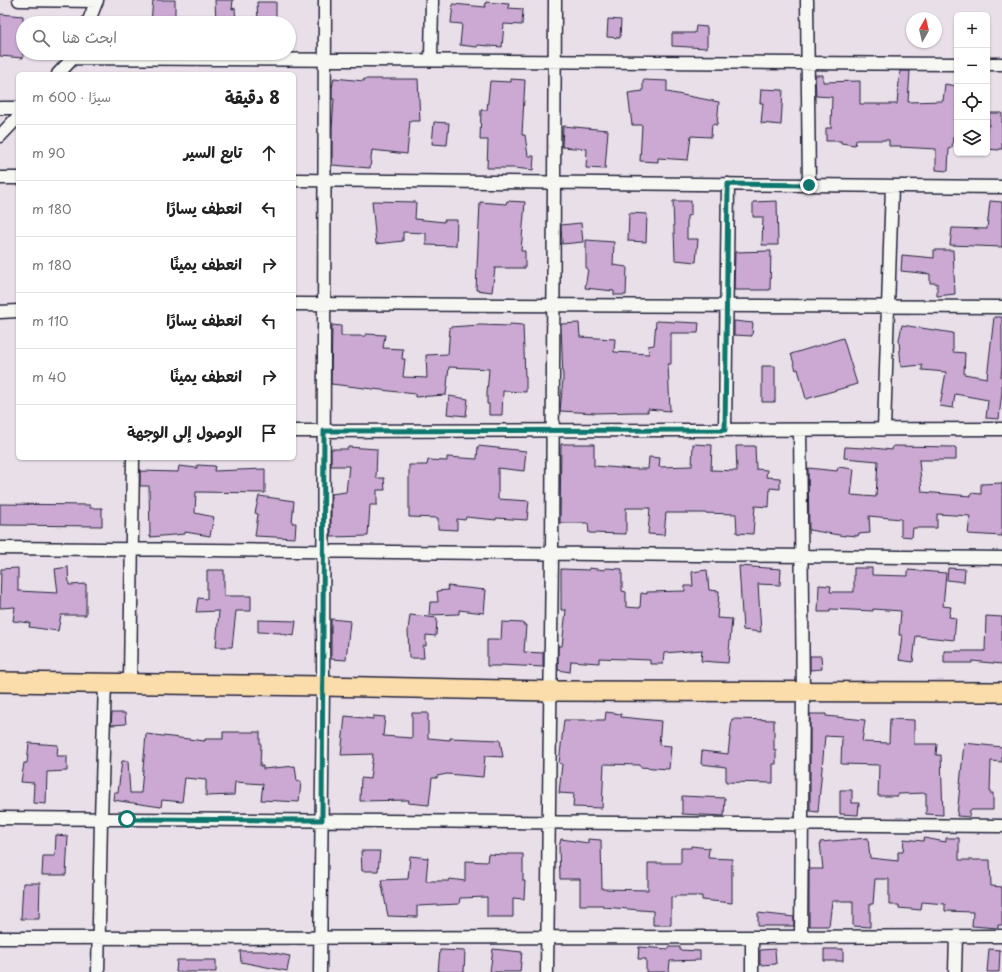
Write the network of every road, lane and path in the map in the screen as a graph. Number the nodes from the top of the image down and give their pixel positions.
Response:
1 (19, 0) edge
2 (97, 0) edge
3 (325, 0) edge
4 (432, 0) edge
5 (555, 0) edge
6 (807, 0) edge
7 (91, 16) edge
8 (296, 59) edge
9 (70, 60) edge
10 (325, 60) junction
11 (431, 60) junction
12 (554, 61) junction
13 (808, 63) junction
14 (954, 64) edge
15 (990, 64) edge
16 (1002, 64) edge
17 (60, 72) edge
18 (0, 108) edge
19 (16, 108) edge
20 (16, 119) edge
21 (0, 136) edge
22 (0, 178) edge
23 (16, 178) edge
24 (296, 180) edge
25 (324, 180) junction
26 (554, 182) junction
27 (728, 184) junction
28 (809, 185) junction
29 (892, 186) junction
30 (1002, 187) edge
31 (296, 304) edge
32 (324, 304) junction
33 (553, 305) junction
34 (726, 306) junction
35 (888, 307) junction
36 (1002, 307) edge
37 (16, 311) edge
38 (0, 312) edge
39 (884, 429) junction
40 (1002, 429) edge
41 (552, 430) junction
42 (725, 430) junction
43 (800, 430) junction
44 (296, 431) edge
45 (324, 431) junction
46 (133, 460) edge
47 (0, 548) edge
48 (132, 549) junction
49 (324, 551) junction
50 (552, 553) junction
51 (801, 556) junction
52 (1002, 558) edge
53 (0, 682) edge
54 (105, 682) junction
55 (130, 682) junction
56 (323, 686) junction
57 (549, 691) junction
58 (802, 692) junction
59 (1002, 692) edge
60 (0, 818) edge
61 (100, 819) junction
62 (322, 820) junction
63 (548, 822) junction
64 (801, 825) junction
65 (1002, 826) edge
66 (800, 936) junction
67 (956, 936) junction
68 (1002, 936) edge
69 (320, 937) junction
70 (547, 937) junction
71 (0, 938) edge
72 (98, 938) junction
73 (752, 938) junction
74 (98, 972) edge
75 (320, 972) edge
76 (547, 972) edge
77 (752, 972) edge
78 (955, 972) edge

1 - 2 street
2 - 7 street
3 - 10 street
4 - 11 street
5 - 12 street
6 - 13 street
8 - 10 street
9 - 17 street
10 - 11 street
10 - 25 street
11 - 12 street
12 - 13 street
12 - 26 street
13 - 14 street
13 - 28 street
15 - 16 street
18 - 19 street
20 - 21 street
22 - 23 street
24 - 25 street
25 - 26 street
25 - 32 street
26 - 27 street
26 - 33 street
27 - 28 street
27 - 34 street
28 - 29 street
29 - 30 street
29 - 35 street
31 - 32 street
32 - 33 street
32 - 45 street
33 - 34 street
33 - 41 street
34 - 35 street
34 - 42 street
35 - 36 street
35 - 39 street
37 - 38 street
39 - 40 street
39 - 43 street
41 - 42 street
41 - 45 street
41 - 50 street
42 - 43 street
43 - 51 street
44 - 45 street
45 - 49 street
46 - 48 street
47 - 48 street
48 - 49 street
48 - 55 street
49 - 50 street
49 - 56 street
50 - 51 street
50 - 57 street
51 - 52 street
51 - 58 street
53 - 54 main road
54 - 55 main road
54 - 61 street
55 - 56 main road
56 - 57 main road
56 - 62 street
57 - 58 main road
57 - 63 street
58 - 59 main road
58 - 64 street
60 - 61 street
61 - 62 street
61 - 72 street
62 - 63 street
62 - 69 street
63 - 64 street
63 - 70 street
64 - 65 street
64 - 66 street
66 - 67 street
66 - 73 street
67 - 68 street
67 - 78 street
69 - 70 street
69 - 72 street
69 - 75 street
70 - 73 street
70 - 76 street
71 - 72 street
72 - 74 street
73 - 77 street

